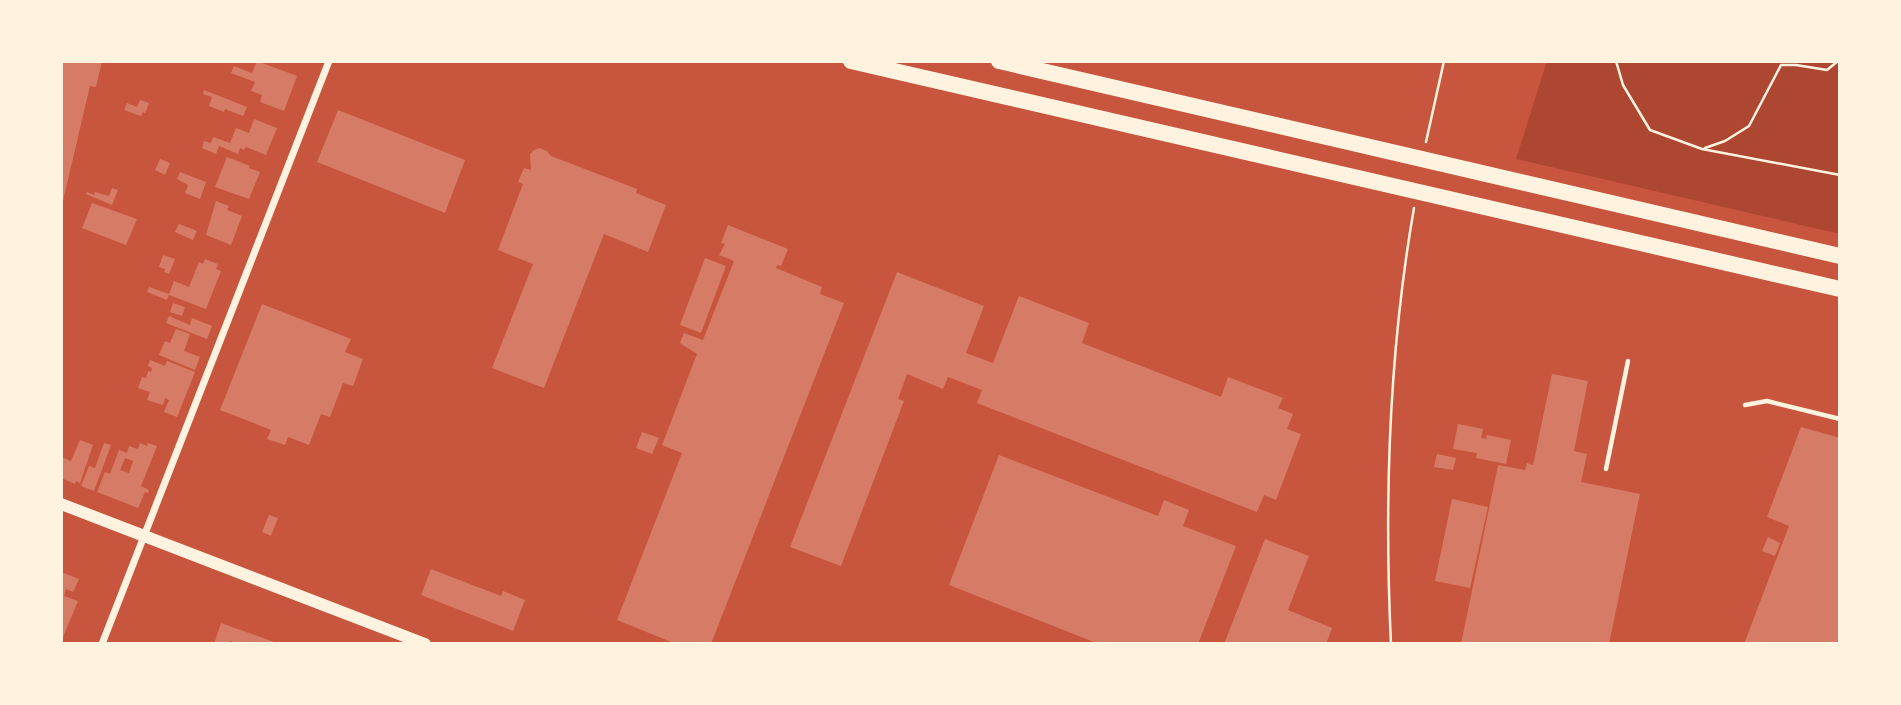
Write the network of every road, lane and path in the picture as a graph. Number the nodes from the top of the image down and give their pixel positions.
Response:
1 (329, 61) edge
2 (851, 61) edge
3 (999, 61) edge
4 (1444, 61) edge
5 (1616, 61) edge
6 (1838, 61) edge
7 (1430, 119) dead end
8 (1702, 149) junction
9 (1840, 175) edge
10 (1410, 235) dead end
11 (1840, 256) edge
12 (1840, 289) edge
13 (1628, 361) dead end
14 (1745, 404) dead end
15 (1840, 419) edge
16 (1606, 469) dead end
17 (61, 504) edge
18 (143, 536) junction
19 (102, 644) edge
20 (425, 644) edge
21 (1391, 644) edge

1 - 18 street
2 - 12 highway
3 - 11 highway
4 - 7 path
5 - 8 path
6 - 8 path
8 - 9 path
10 - 21 path
13 - 16 lane
14 - 15 lane
17 - 18 main road
18 - 19 street
18 - 20 main road

